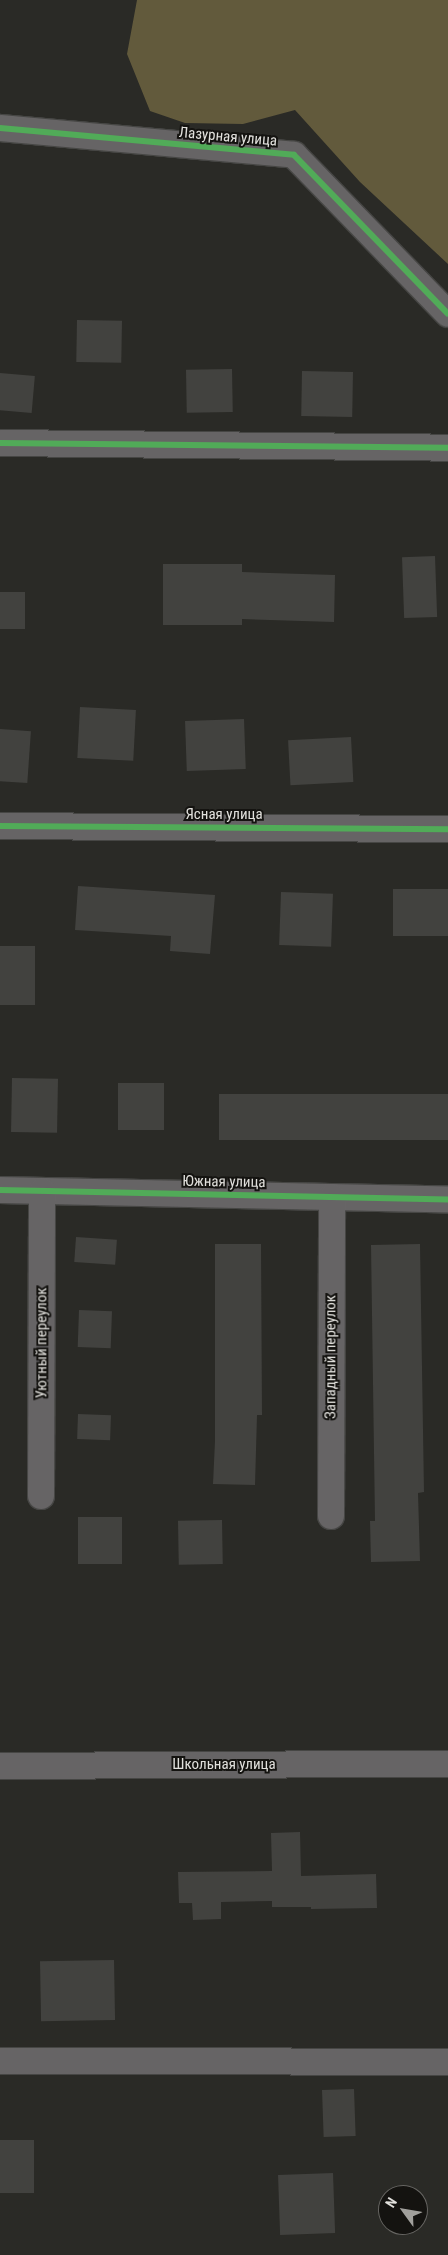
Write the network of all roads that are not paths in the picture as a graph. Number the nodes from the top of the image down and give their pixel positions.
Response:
1 (0, 128) edge
2 (448, 314) edge
3 (0, 444) edge
4 (448, 448) edge
5 (0, 826) edge
6 (448, 829) edge
7 (0, 1190) edge
8 (42, 1191) junction
9 (332, 1197) junction
10 (448, 1199) edge
11 (41, 1496) dead end
12 (330, 1516) dead end
13 (448, 1764) edge
14 (0, 1766) edge
15 (0, 2060) edge
16 (448, 2062) edge

1 - 2 street, Лазурная улица
3 - 4 street
5 - 6 street, Ясная улица
7 - 8 street, Южная улица
8 - 9 street, Южная улица
8 - 11 street, Уютный переулок
9 - 10 street, Южная улица
9 - 12 street, Западный переулок
13 - 14 street, Школьная улица
15 - 16 street

